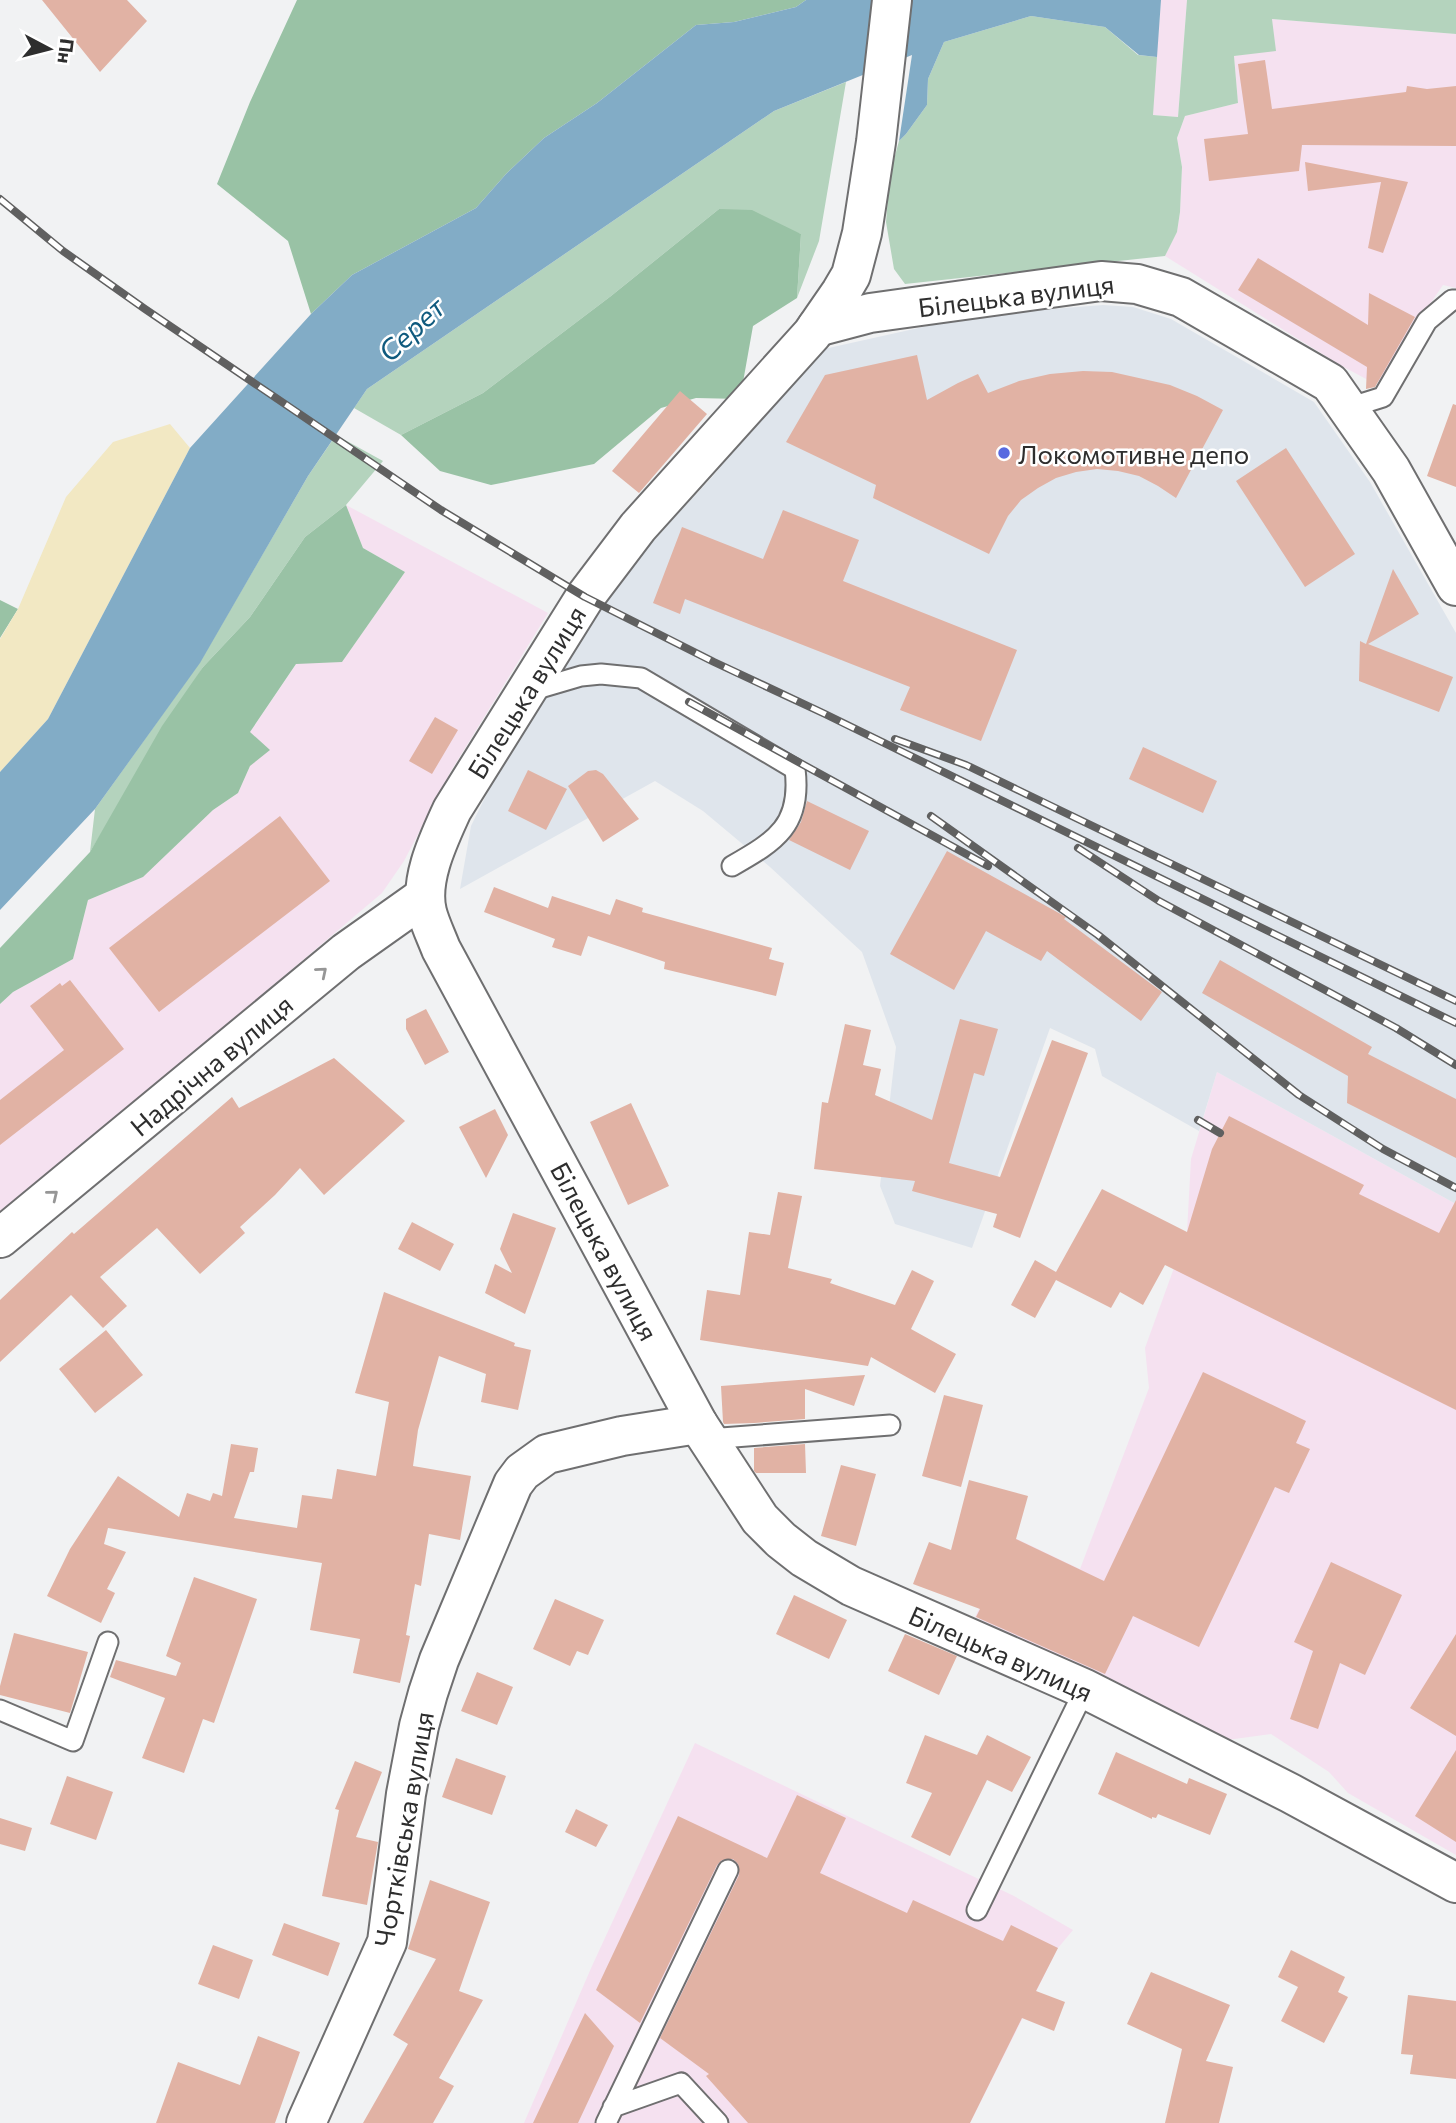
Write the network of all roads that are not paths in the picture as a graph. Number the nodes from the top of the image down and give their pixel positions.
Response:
1 (892, 0) edge
2 (1456, 300) edge
3 (817, 327) junction
4 (1348, 408) junction
5 (1456, 586) edge
6 (523, 694) junction
7 (732, 866) dead end
8 (425, 896) junction
9 (0, 1238) edge
10 (890, 1425) dead end
11 (703, 1431) junction
12 (108, 1642) dead end
13 (1085, 1689) junction
14 (0, 1710) edge
15 (728, 1870) dead end
16 (1456, 1883) edge
17 (977, 1910) dead end
18 (610, 2115) edge
19 (306, 2123) edge
20 (718, 2123) edge

1 - 3 street, Білецька вулиця
2 - 4 lane
3 - 4 street, Білецька вулиця
3 - 6 street, Білецька вулиця
4 - 5 street, Білецька вулиця
6 - 7 lane
6 - 8 street, Білецька вулиця
9 -> 8 street, Надрічна вулиця
8 - 11 street, Білецька вулиця
10 - 11 lane
11 - 13 street, Білецька вулиця
11 - 19 street, Чортківська вулиця
12 - 14 lane
13 - 16 street, Білецька вулиця
13 - 17 lane
15 - 18 lane
18 - 20 lane

